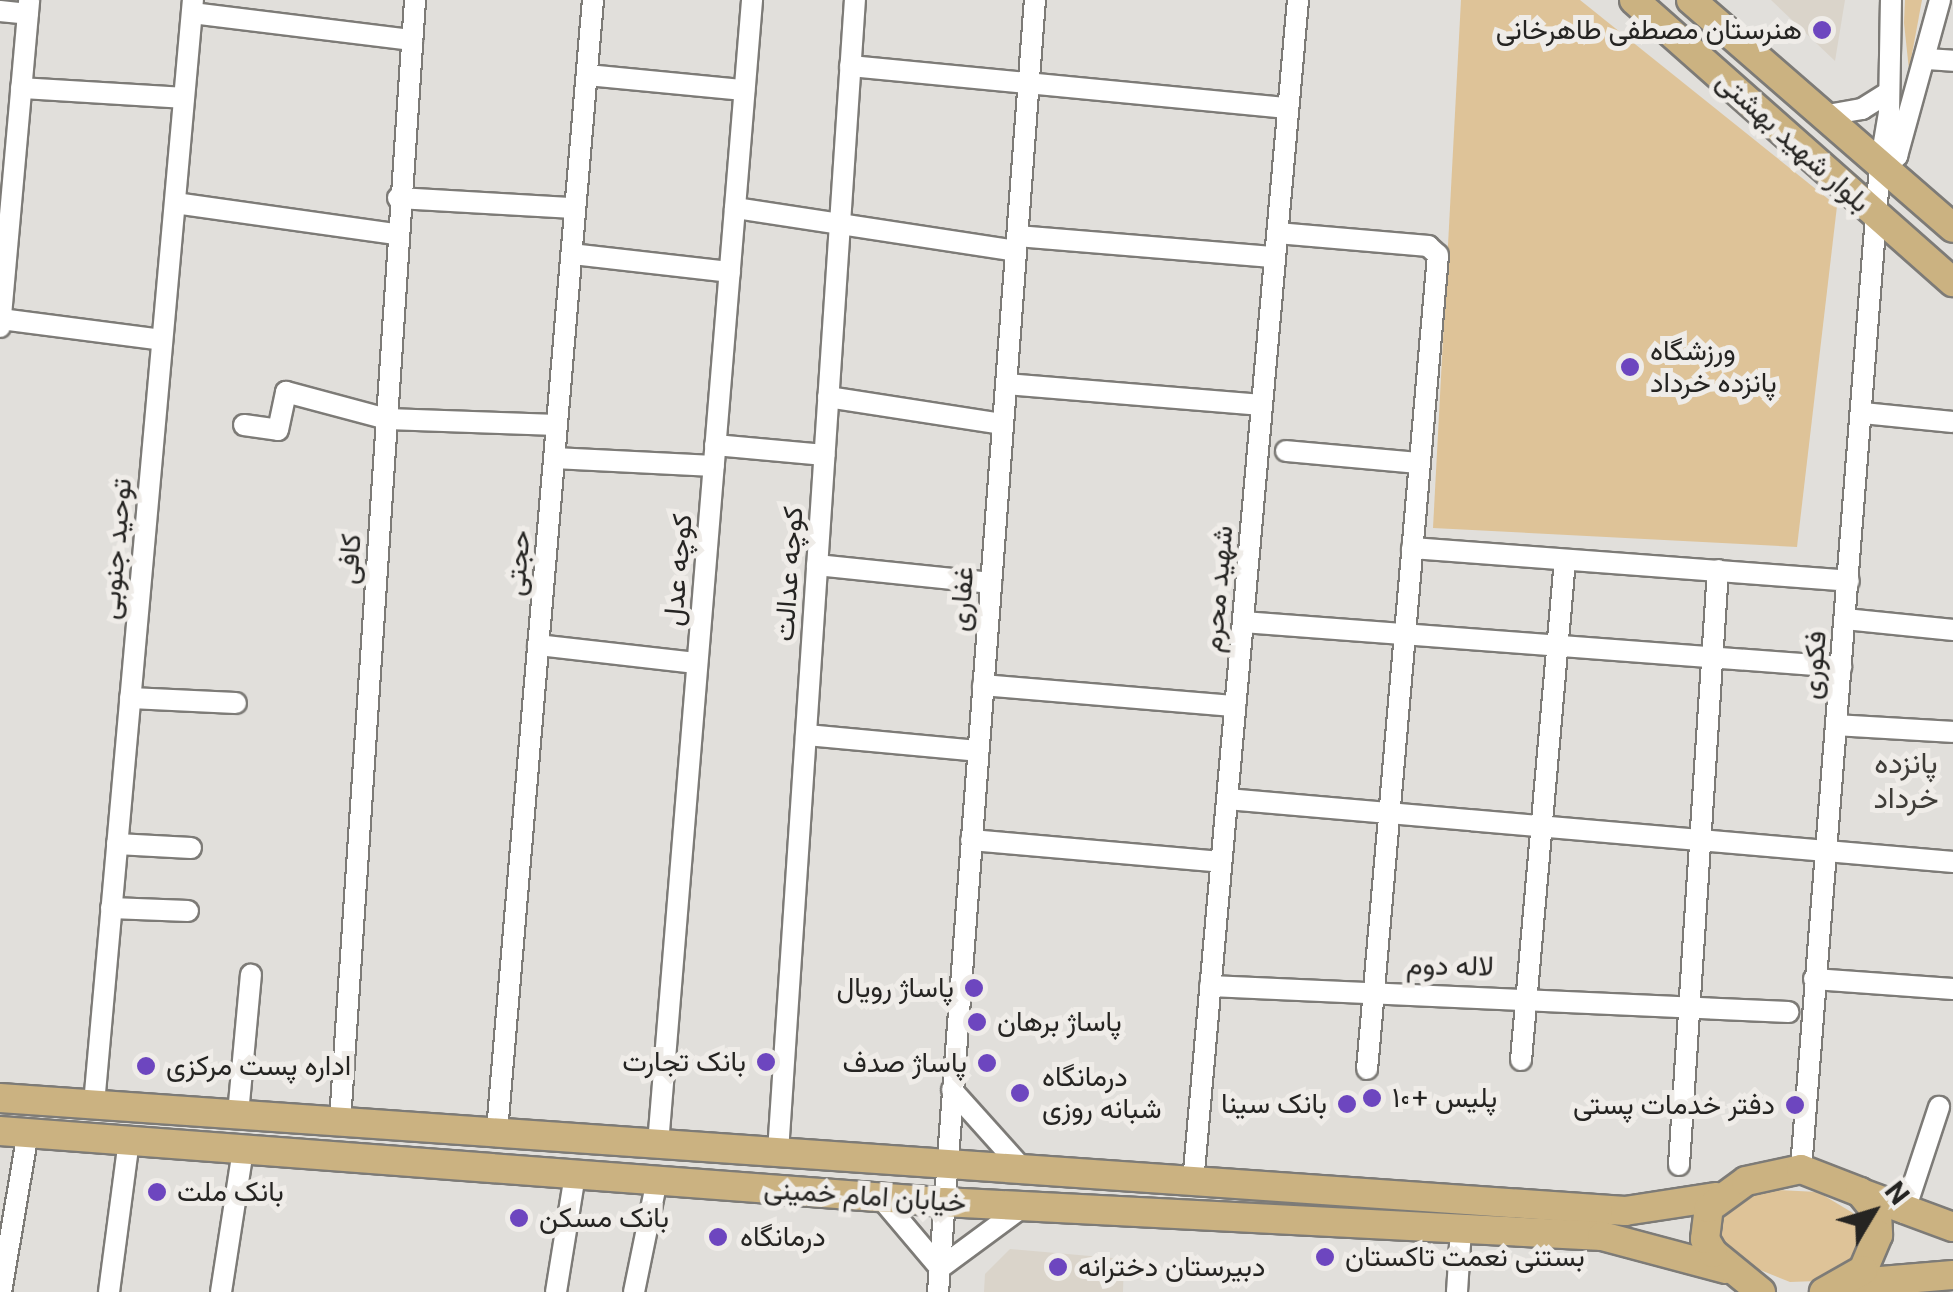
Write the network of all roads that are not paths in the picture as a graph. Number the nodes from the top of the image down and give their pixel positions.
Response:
1 (415, 0) edge
2 (592, 0) edge
3 (752, 0) edge
4 (855, 0) edge
5 (1035, 0) edge
6 (1298, 0) edge
7 (1634, 0) edge
8 (1691, 0) edge
9 (1891, 0) edge
10 (1940, 0) edge
11 (29, 7) edge
12 (192, 7) edge
13 (0, 12) edge
14 (412, 40) junction
15 (1927, 60) junction
16 (1953, 60) edge
17 (850, 66) junction
18 (588, 75) junction
19 (1029, 84) junction
20 (22, 88) junction
21 (744, 90) junction
22 (1889, 92) junction
23 (184, 98) junction
24 (1288, 108) junction
25 (1822, 116) junction
26 (1880, 166) junction
27 (398, 198) junction
28 (174, 203) junction
29 (5, 206) edge
30 (574, 208) junction
31 (735, 208) junction
32 (1878, 216) junction
33 (840, 220) junction
34 (1953, 228) edge
35 (1277, 233) junction
36 (396, 234) junction
37 (1017, 243) junction
38 (572, 254) junction
39 (1275, 257) junction
40 (730, 272) junction
41 (1953, 282) edge
42 (1, 319) edge
43 (0, 327) edge
44 (162, 340) junction
45 (1006, 384) junction
46 (828, 397) junction
47 (1262, 405) junction
48 (1863, 413) junction
49 (387, 418) junction
50 (1953, 422) edge
51 (1003, 424) junction
52 (244, 426) dead end
53 (558, 426) junction
54 (1286, 452) dead end
55 (714, 455) junction
56 (825, 455) junction
57 (554, 458) junction
58 (1420, 463) junction
59 (1412, 548) junction
60 (1565, 560) junction
61 (817, 565) junction
62 (1718, 570) junction
63 (1849, 581) junction
64 (991, 583) junction
65 (1845, 619) junction
66 (1242, 622) junction
67 (1953, 630) edge
68 (1407, 639) junction
69 (538, 645) junction
70 (1558, 648) junction
71 (1712, 661) junction
72 (698, 663) junction
73 (1841, 666) junction
74 (983, 684) junction
75 (130, 698) junction
76 (236, 702) dead end
77 (1235, 706) junction
78 (1836, 725) junction
79 (1953, 732) edge
80 (806, 735) junction
81 (978, 751) junction
82 (1227, 800) junction
83 (1391, 812) junction
84 (1542, 824) junction
85 (971, 840) junction
86 (1700, 840) junction
87 (117, 844) junction
88 (191, 848) dead end
89 (1828, 850) junction
90 (1221, 862) junction
91 (1953, 862) edge
92 (111, 908) junction
93 (188, 911) dead end
94 (250, 975) dead end
95 (1814, 979) junction
96 (1210, 986) junction
97 (1953, 989) edge
98 (1372, 992) junction
99 (1527, 996) junction
100 (1689, 1010) junction
101 (1788, 1012) dead end
102 (1521, 1060) dead end
103 (1366, 1068) dead end
104 (952, 1090) junction
105 (0, 1098) edge
106 (94, 1104) junction
107 (1939, 1108) dead end
108 (238, 1114) junction
109 (340, 1121) junction
110 (497, 1131) junction
111 (14, 1132) edge
112 (129, 1141) junction
113 (658, 1144) junction
114 (243, 1150) junction
115 (778, 1152) junction
116 (947, 1163) junction
117 (1679, 1165) dead end
118 (1023, 1168) junction
119 (1801, 1168) junction
120 (575, 1174) junction
121 (656, 1180) junction
122 (1193, 1183) junction
123 (1860, 1192) junction
124 (880, 1197) junction
125 (1717, 1197) junction
126 (943, 1202) junction
127 (1024, 1206) junction
128 (1904, 1213) junction
129 (1953, 1227) edge
130 (1461, 1228) junction
131 (940, 1268) junction
132 (1726, 1270) junction
133 (1953, 1275) edge
134 (1834, 1288) edge
135 (1, 1292) edge
136 (109, 1292) edge
137 (221, 1292) edge
138 (556, 1292) edge
139 (634, 1292) edge
140 (938, 1292) edge
141 (1457, 1292) edge
142 (1760, 1292) edge

1 - 14 street, کافی
2 - 18 street, حجتی
3 - 21 street, کوچه عدل
4 - 17 street, کوچه عدالت
5 - 19 street, غفاری
6 - 24 street, شهید محرم
7 - 32 main road, بلوار شهید بهشتی
8 - 25 main road, بلوار شهید بهشتی
9 - 22 street, فکوری
10 - 15 street
11 - 13 street
11 - 20 street
12 - 14 street
12 - 23 street, توحید جنوبی
14 - 27 street, کافی
15 - 16 street
15 - 26 street
17 - 19 street
17 - 33 street, کوچه عدالت
18 - 21 street
18 - 30 street, حجتی
19 - 24 street
19 - 37 street, غفاری
20 - 23 street
20 - 29 street
21 - 31 street, کوچه عدل
22 - 25 street
22 - 26 street, فکوری
23 - 28 street, توحید جنوبی
24 - 35 street, شهید محرم
25 - 26 main road, بلوار شهید بهشتی
26 - 32 street, فکوری
26 - 34 main road, بلوار شهید بهشتی
27 - 30 street
27 - 36 street, کافی
28 - 36 street
28 - 44 street, توحید جنوبی
29 - 42 street
30 - 38 street, حجتی
31 - 33 street
31 - 40 street, کوچه عدل
32 - 41 main road, بلوار شهید بهشتی
32 - 48 street, فکوری
33 - 37 street
33 - 46 street, کوچه عدالت
35 - 39 street, شهید محرم
35 - 58 street
36 - 49 street, کافی
37 - 39 street
37 - 45 street, غفاری
38 - 40 street
38 - 53 street, حجتی
39 - 47 street, شهید محرم
40 - 55 street, کوچه عدل
42 - 43 street
42 - 44 street
44 - 75 street, توحید جنوبی
45 - 47 street
45 - 51 street, غفاری
46 - 51 street
46 - 56 street, کوچه عدالت
47 - 66 street, شهید محرم
48 - 50 street
48 - 63 street, فکوری
49 - 52 street
49 - 53 street
49 - 109 street, کافی
51 - 64 street, غفاری
53 - 57 street, حجتی
54 - 58 street
55 - 56 street
55 - 57 street
55 - 72 street, کوچه عدل
56 - 61 street, کوچه عدالت
57 - 69 street, حجتی
58 - 59 street
59 - 60 street
59 - 68 street
60 - 62 street
60 - 70 street
61 - 64 street
61 - 80 street, کوچه عدالت
62 - 63 street
62 - 71 street
63 - 65 street, فکوری
64 - 74 street, غفاری
65 - 67 street
65 - 73 street, فکوری
66 - 68 street
66 - 77 street, شهید محرم
68 - 70 street
68 - 83 street
69 - 72 street
69 - 110 street, حجتی
70 - 71 street
70 - 84 street
71 - 73 street
71 - 86 street
72 - 113 street, کوچه عدل
73 - 78 street, فکوری
74 - 77 street
74 - 81 street, غفاری
75 - 76 street
75 - 87 street, توحید جنوبی
77 - 82 street, شهید محرم
78 - 79 street
78 - 89 street, فکوری
80 - 81 street
80 - 115 street, کوچه عدالت
81 - 85 street, غفاری
82 - 83 street
82 - 90 street, شهید محرم
83 - 84 street
83 - 98 street
84 - 86 street
84 - 99 street
85 - 90 street
85 - 104 street, غفاری
86 - 89 street
86 - 100 street
87 - 88 street
87 - 92 street, توحید جنوبی
89 - 91 street
89 - 95 street, فکوری
90 - 96 street, شهید محرم
92 - 93 street
92 - 106 street, توحید جنوبی
94 - 108 street
95 - 97 street
95 - 119 street, فکوری
96 - 98 street, لاله دوم
96 - 122 street, شهید محرم
98 - 99 street, لاله دوم
98 - 103 street
99 - 100 street, لاله دوم
99 - 102 street
100 - 101 street, لاله دوم
100 - 117 street
104 - 116 street, غفاری
104 - 118 street
105 - 106 main road, خیابان امام خمینی
106 - 108 main road, خیابان امام خمینی
107 - 128 street
108 - 109 main road, خیابان امام خمینی
109 - 110 main road, خیابان امام خمینی
110 - 113 main road, خیابان امام خمینی
111 - 112 main road, خیابان امام خمینی
111 - 135 street
112 - 114 main road, خیابان امام خمینی
112 - 136 street
113 - 115 main road, خیابان امام خمینی
114 - 120 main road, خیابان امام خمینی
114 - 137 street
115 - 116 main road, خیابان امام خمینی
116 - 118 main road, خیابان امام خمینی
116 - 126 street, غفاری
118 - 122 main road, خیابان امام خمینی
119 - 123 main road
119 - 125 main road, خیابان امام خمینی
120 - 121 main road, خیابان امام خمینی
120 - 138 street
121 - 124 main road, خیابان امام خمینی
121 - 139 street
122 - 125 main road, خیابان امام خمینی
123 - 128 main road
123 - 134 main road
124 - 126 main road, خیابان امام خمینی
124 - 131 street
125 - 132 main road
126 - 127 main road, خیابان امام خمینی
126 - 131 street, غفاری
127 - 130 main road, خیابان امام خمینی
127 - 131 street
128 - 129 main road
130 - 132 main road, خیابان امام خمینی
130 - 141 street
131 - 140 street, غفاری
132 - 142 main road, خیابان امام خمینی
133 - 134 main road

